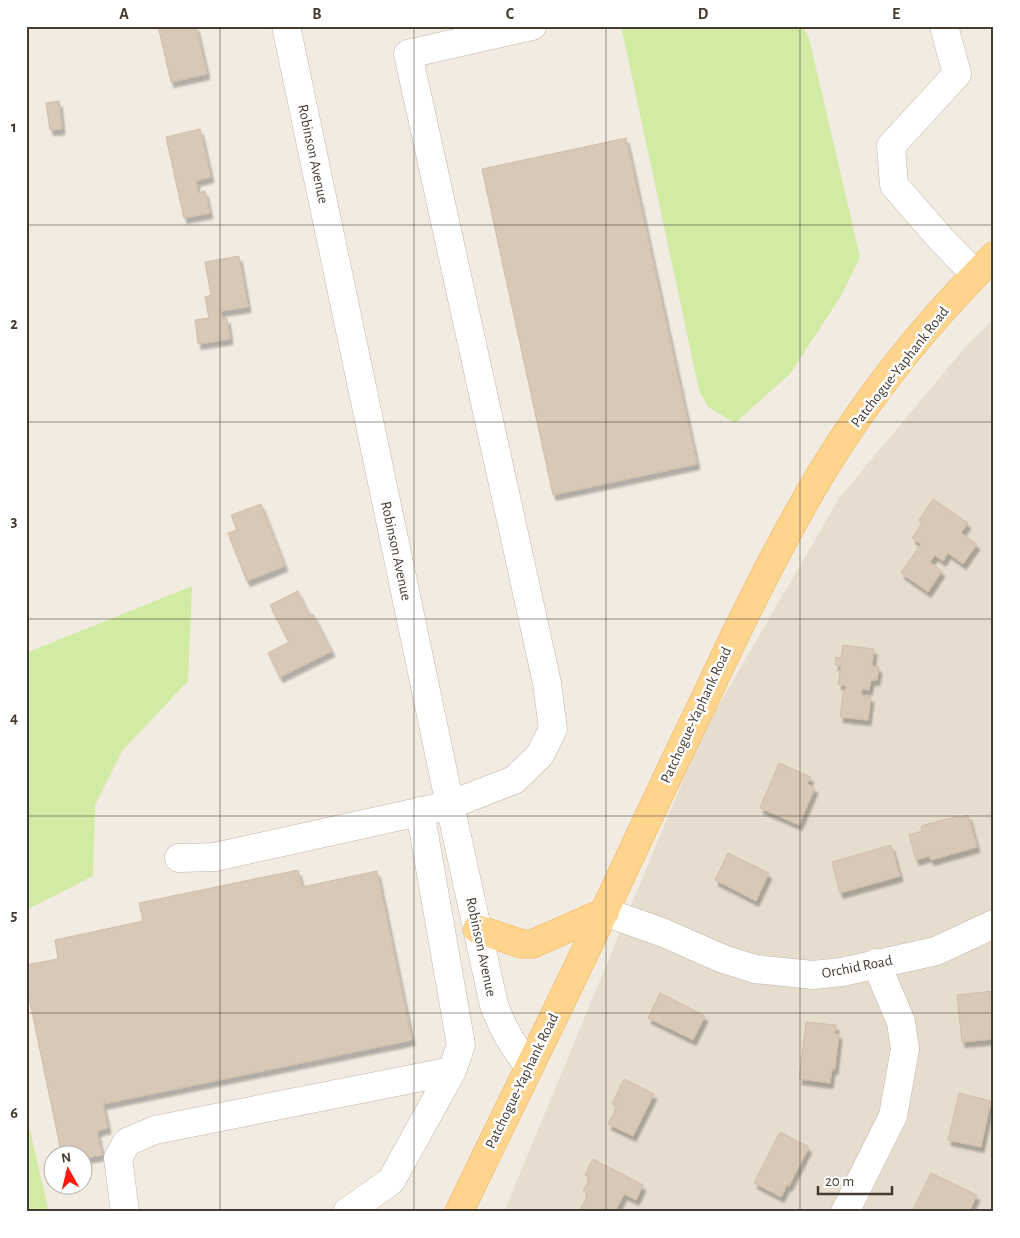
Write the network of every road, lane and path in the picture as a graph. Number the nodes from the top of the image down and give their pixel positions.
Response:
1 (286, 26) edge
2 (532, 26) edge
3 (944, 26) edge
4 (985, 265) edge
5 (450, 805) junction
6 (420, 811) junction
7 (179, 858) dead end
8 (605, 912) junction
9 (994, 924) edge
10 (478, 929) junction
11 (876, 963) junction
12 (529, 1066) junction
13 (452, 1071) junction
14 (125, 1212) edge
15 (347, 1212) edge
16 (459, 1212) edge
17 (845, 1212) edge

1 - 5 street, Robinson Avenue
2 - 5 street
3 - 4 street
4 - 8 main road, Patchogue-Yaphank Road
5 - 6 street
5 - 10 street, Robinson Avenue
6 - 7 street
6 - 13 street
8 - 10 main road
8 - 11 street, Orchid Road
8 - 12 main road, Patchogue-Yaphank Road
9 - 11 street, Orchid Road
10 - 12 street, Robinson Avenue
11 - 17 street
12 - 16 main road, Patchogue-Yaphank Road
13 - 14 street
13 - 15 street

